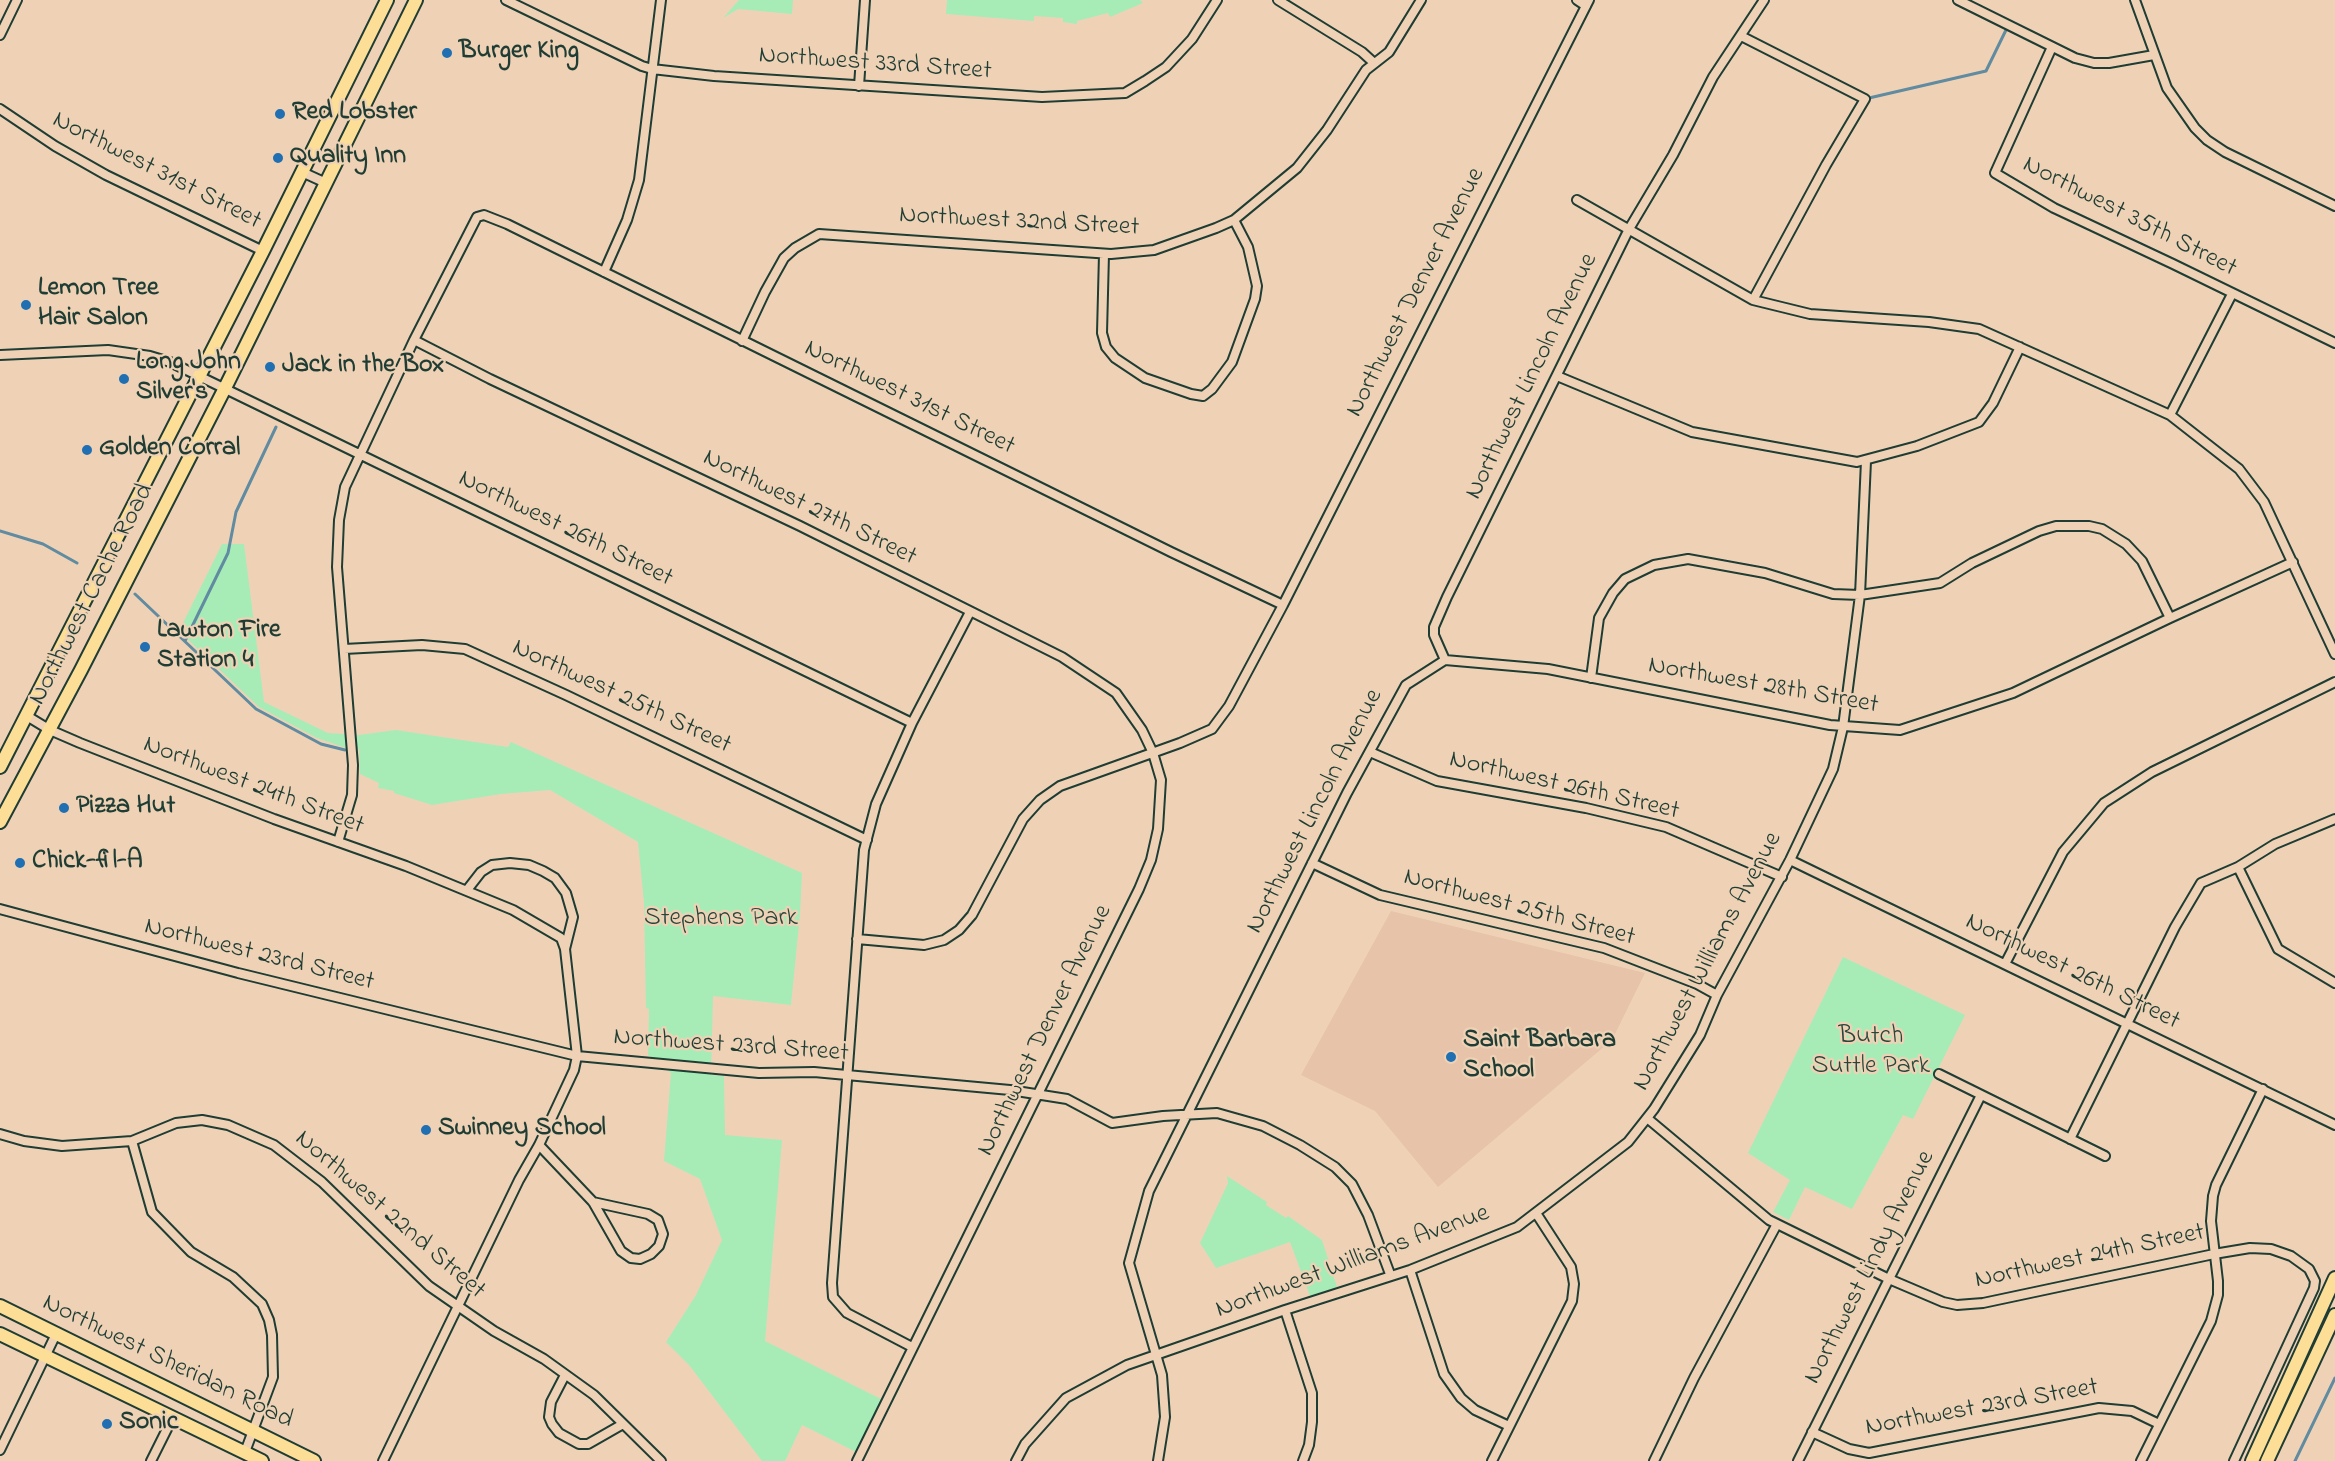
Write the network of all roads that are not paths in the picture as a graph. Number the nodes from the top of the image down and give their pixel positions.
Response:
1 (17, 0) edge
2 (387, 0) edge
3 (416, 0) edge
4 (506, 0) edge
5 (661, 0) edge
6 (865, 0) edge
7 (1217, 0) edge
8 (1278, 0) edge
9 (1421, 0) edge
10 (1577, 0) edge
11 (1764, 0) edge
12 (1958, 0) edge
13 (2135, 0) edge
14 (1588, 3) edge
15 (0, 35) edge
16 (1741, 36) junction
17 (2052, 47) junction
18 (2154, 55) junction
19 (1373, 62) junction
20 (652, 69) junction
21 (858, 86) junction
22 (0, 109) edge
23 (302, 172) junction
24 (326, 183) junction
25 (1577, 200) dead end
26 (2335, 206) edge
27 (1234, 220) junction
28 (1629, 229) junction
29 (263, 251) junction
30 (1104, 254) junction
31 (604, 272) junction
32 (2232, 294) junction
33 (1753, 300) junction
34 (414, 340) junction
35 (742, 340) junction
36 (2335, 343) edge
37 (2020, 347) junction
38 (0, 355) edge
39 (199, 376) junction
40 (1557, 376) junction
41 (225, 388) junction
42 (2170, 415) junction
43 (361, 454) junction
44 (1866, 461) junction
45 (2293, 562) junction
46 (1860, 596) junction
47 (1283, 605) junction
48 (970, 612) junction
49 (2170, 618) junction
50 (344, 649) junction
51 (2335, 654) edge
52 (1445, 660) junction
53 (1591, 678) junction
54 (2335, 682) edge
55 (27, 716) junction
56 (912, 723) junction
57 (1843, 727) junction
58 (50, 730) junction
59 (1370, 752) junction
60 (1153, 753) junction
61 (0, 767) edge
62 (2335, 819) edge
63 (0, 822) edge
64 (867, 840) junction
65 (338, 842) junction
66 (1790, 860) junction
67 (1312, 863) junction
68 (2238, 867) junction
69 (1782, 877) junction
70 (467, 890) junction
71 (0, 909) edge
72 (857, 939) junction
73 (565, 949) junction
74 (2005, 964) junction
75 (2335, 983) edge
76 (1717, 995) junction
77 (2128, 1023) junction
78 (577, 1056) junction
79 (1939, 1074) dead end
80 (848, 1076) junction
81 (2263, 1089) junction
82 (1038, 1094) junction
83 (1981, 1095) junction
84 (1187, 1115) junction
85 (1647, 1118) junction
86 (2335, 1125) edge
87 (0, 1134) edge
88 (2070, 1139) junction
89 (132, 1141) junction
90 (538, 1145) junction
91 (2105, 1156) dead end
92 (593, 1202) junction
93 (1536, 1213) junction
94 (1777, 1224) junction
95 (2214, 1254) junction
96 (1410, 1269) junction
97 (1390, 1274) junction
98 (2335, 1278) edge
99 (1889, 1279) junction
100 (0, 1306) edge
101 (459, 1307) junction
102 (1285, 1310) junction
103 (2335, 1316) edge
104 (0, 1334) edge
105 (56, 1334) junction
106 (912, 1347) junction
107 (46, 1355) junction
108 (1156, 1355) junction
109 (565, 1375) junction
110 (173, 1417) junction
111 (623, 1424) junction
112 (2159, 1424) junction
113 (1509, 1426) junction
114 (254, 1431) junction
115 (1812, 1432) junction
116 (0, 1450) edge
117 (244, 1452) junction
118 (151, 1461) edge
119 (262, 1461) edge
120 (314, 1461) edge
121 (383, 1461) edge
122 (660, 1461) edge
123 (857, 1461) edge
124 (1016, 1461) edge
125 (1158, 1461) edge
126 (1303, 1461) edge
127 (1492, 1461) edge
128 (1654, 1461) edge
129 (1798, 1461) edge
130 (2141, 1461) edge
131 (2234, 1461) edge
132 (2252, 1461) edge
133 (2267, 1461) edge

1 - 15 street
2 - 23 main road, Northwest Cache Road
3 - 24 main road, Northwest Cache Road
4 - 20 street, Northwest 33rd Street
5 - 20 street
6 - 21 street
7 - 21 street, Northwest 33rd Street
8 - 19 street
9 - 19 street, Northwest 32nd Street
10 - 14 street
11 - 16 street, Northwest Lincoln Avenue
12 - 17 street
13 - 18 street
14 - 47 street, Northwest Denver Avenue
16 - 28 street, Northwest Lincoln Avenue
16 - 33 street
17 - 18 street
17 - 32 street, Northwest 35th Street
18 - 26 street
19 - 27 street, Northwest 32nd Street
20 - 21 street, Northwest 33rd Street
20 - 31 street
22 - 29 street, Northwest 31st Street
23 - 24 street
23 - 29 main road, Northwest Cache Road
24 - 41 main road, Northwest Cache Road
25 - 28 street
27 - 30 street, Northwest 32nd Street
27 - 30 street
28 - 33 street
28 - 40 street, Northwest Lincoln Avenue
29 - 39 main road, Northwest Cache Road
30 - 35 street, Northwest 32nd Street
31 - 34 street, Northwest 31st Street
31 - 35 street, Northwest 31st Street
32 - 36 street, Northwest 35th Street
32 - 42 street
33 - 37 street
34 - 43 street
34 - 48 street, Northwest 27th Street
35 - 47 street, Northwest 31st Street
37 - 42 street
37 - 44 street
38 - 39 street, Northwest 26th Street
39 - 41 street, Northwest 26th Street
39 - 55 main road, Northwest Cache Road
40 - 44 street
40 - 52 street, Northwest Lincoln Avenue
41 - 43 street, Northwest 26th Street
41 - 58 main road, Northwest Cache Road
42 - 45 street
43 - 50 street
43 - 56 street, Northwest 26th Street
44 - 46 street, Northwest Williams Avenue
45 - 49 street, Northwest 28th Street
45 - 51 street
46 - 49 street
46 - 53 street
46 - 57 street, Northwest Williams Avenue
47 - 60 street
48 - 56 street
48 - 60 street, Northwest 27th Street
49 - 57 street, Northwest 28th Street
50 - 64 street, Northwest 25th Street
50 - 65 street
52 - 53 street, Northwest 28th Street
52 - 59 street, Northwest Lincoln Avenue
53 - 57 street, Northwest 28th Street
54 - 74 street
55 - 58 street, Northwest 24th Street
55 - 61 main road, Northwest Cache Road
56 - 64 street
57 - 66 street, Northwest Williams Avenue
58 - 63 main road, Northwest Cache Road
58 - 65 street, Northwest 24th Street
59 - 67 street, Northwest Lincoln Avenue
59 - 69 street, Northwest 26th Street
60 - 72 street
60 - 82 street, Northwest Denver Avenue
62 - 68 street
64 - 72 street
65 - 70 street, Northwest 24th Street
66 - 69 street, Northwest Williams Avenue
66 - 74 street, Northwest 26th Street
67 - 76 street, Northwest 25th Street
67 - 84 street, Northwest Lincoln Avenue
68 - 75 street
68 - 77 street
69 - 76 street, Northwest Williams Avenue
70 - 73 street, Northwest 24th Street
70 - 73 street
71 - 78 street, Northwest 23rd Street
72 - 80 street
73 - 78 street
74 - 77 street, Northwest 26th Street
76 - 85 street, Northwest Williams Avenue
77 - 81 street, Northwest 26th Street
77 - 88 street
78 - 80 street, Northwest 23rd Street
78 - 90 street
79 - 83 street
80 - 82 street, Northwest 23rd Street
80 - 106 street
81 - 86 street, Northwest 26th Street
81 - 95 street
82 - 84 street, Northwest 23rd Street
82 - 106 street, Northwest Denver Avenue
83 - 88 street
83 - 99 street, Northwest Lindy Avenue
84 - 97 street, Northwest 23rd Street
84 - 108 street, Northwest Lincoln Avenue
85 - 93 street, Northwest Williams Avenue
85 - 94 street, Northwest 24th Street
87 - 89 street, Northwest 22nd Street
88 - 91 street
89 - 101 street, Northwest 22nd Street
89 - 114 street
90 - 92 street
90 - 101 street
92 - 92 street
93 - 96 street, Northwest Williams Avenue
93 - 113 street
94 - 99 street, Northwest 24th Street
94 - 128 street
95 - 99 street, Northwest 24th Street
95 - 112 street
95 - 131 street, Northwest 24th Street
96 - 97 street, Northwest Williams Avenue
96 - 113 street
97 - 102 street, Northwest Williams Avenue
98 - 132 main road
99 - 115 street, Northwest Lindy Avenue
100 - 105 main road, Northwest Sheridan Road
101 - 109 street, Northwest 22nd Street
101 - 121 street
102 - 108 street, Northwest Williams Avenue
102 - 126 street
103 - 133 main road
104 - 107 main road, Northwest Sheridan Road
105 - 107 street
105 - 114 main road, Northwest Sheridan Road
106 - 123 street, Northwest Denver Avenue
107 - 110 main road, Northwest Sheridan Road
107 - 116 street
108 - 124 street
108 - 125 street
109 - 111 street, Northwest 22nd Street
109 - 111 street
110 - 117 main road, Northwest Sheridan Road
110 - 118 street
111 - 122 street, Northwest 22nd Street
112 - 115 street, Northwest 23rd Street
112 - 130 street
113 - 127 street
114 - 117 street
114 - 120 main road, Northwest Sheridan Road
115 - 129 street, Northwest Lindy Avenue
117 - 119 main road, Northwest Sheridan Road

